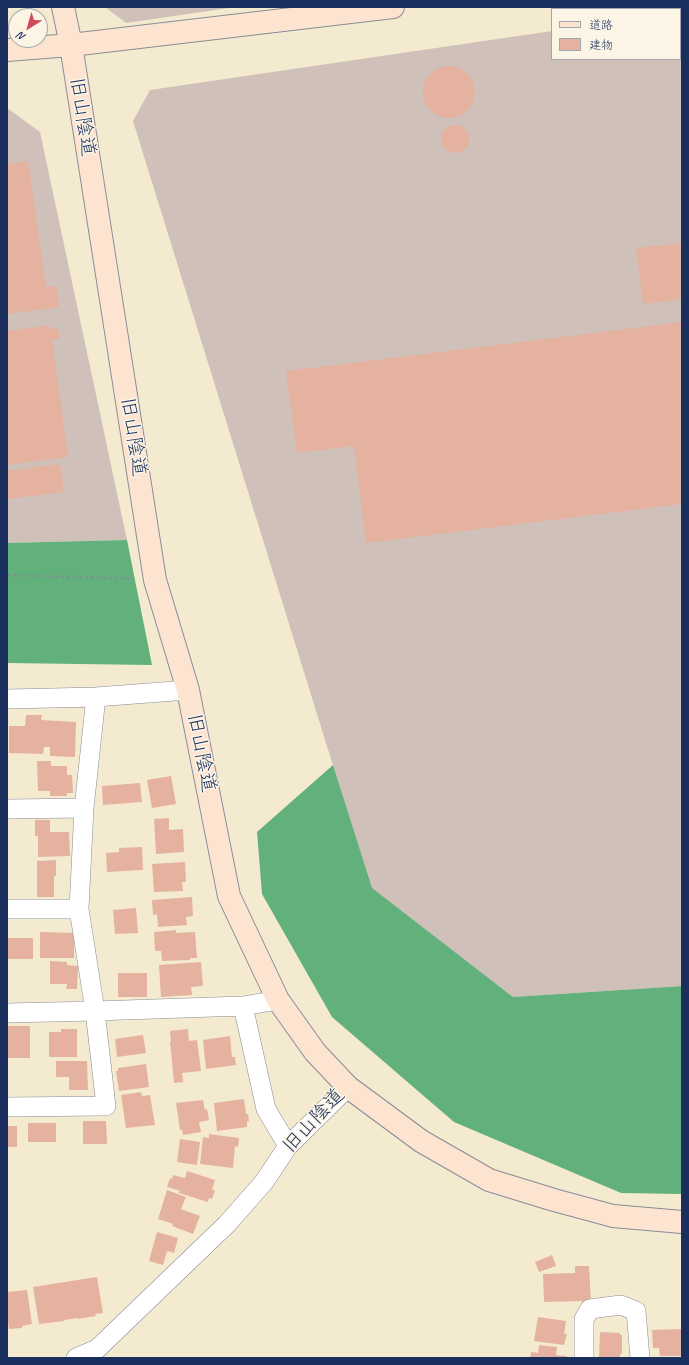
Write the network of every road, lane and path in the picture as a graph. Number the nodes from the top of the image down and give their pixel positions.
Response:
1 (63, 7) edge
2 (393, 7) edge
3 (71, 45) junction
4 (7, 50) edge
5 (7, 575) edge
6 (155, 580) junction
7 (188, 690) junction
8 (96, 696) junction
9 (7, 699) edge
10 (84, 808) junction
11 (7, 809) edge
12 (7, 909) edge
13 (79, 909) junction
14 (278, 1000) junction
15 (243, 1006) junction
16 (95, 1011) junction
17 (7, 1013) edge
18 (348, 1087) junction
19 (7, 1107) edge
20 (288, 1146) junction
21 (682, 1222) edge
22 (76, 1358) edge
23 (584, 1358) edge
24 (640, 1358) edge

1 - 3 street, 旧山陰道
2 - 3 street
3 - 4 street
3 - 6 street, 旧山陰道
5 - 6 path
6 - 7 street, 旧山陰道
7 - 8 street
7 - 14 street, 旧山陰道
8 - 9 street
8 - 10 street
10 - 11 street
10 - 13 street
12 - 13 street
13 - 16 street
14 - 15 street
14 - 18 street, 旧山陰道
15 - 16 street
15 - 20 street
16 - 17 street
16 - 19 street
18 - 20 street, 旧山陰道
18 - 21 street
20 - 22 street, 旧山陰道
23 - 24 street

